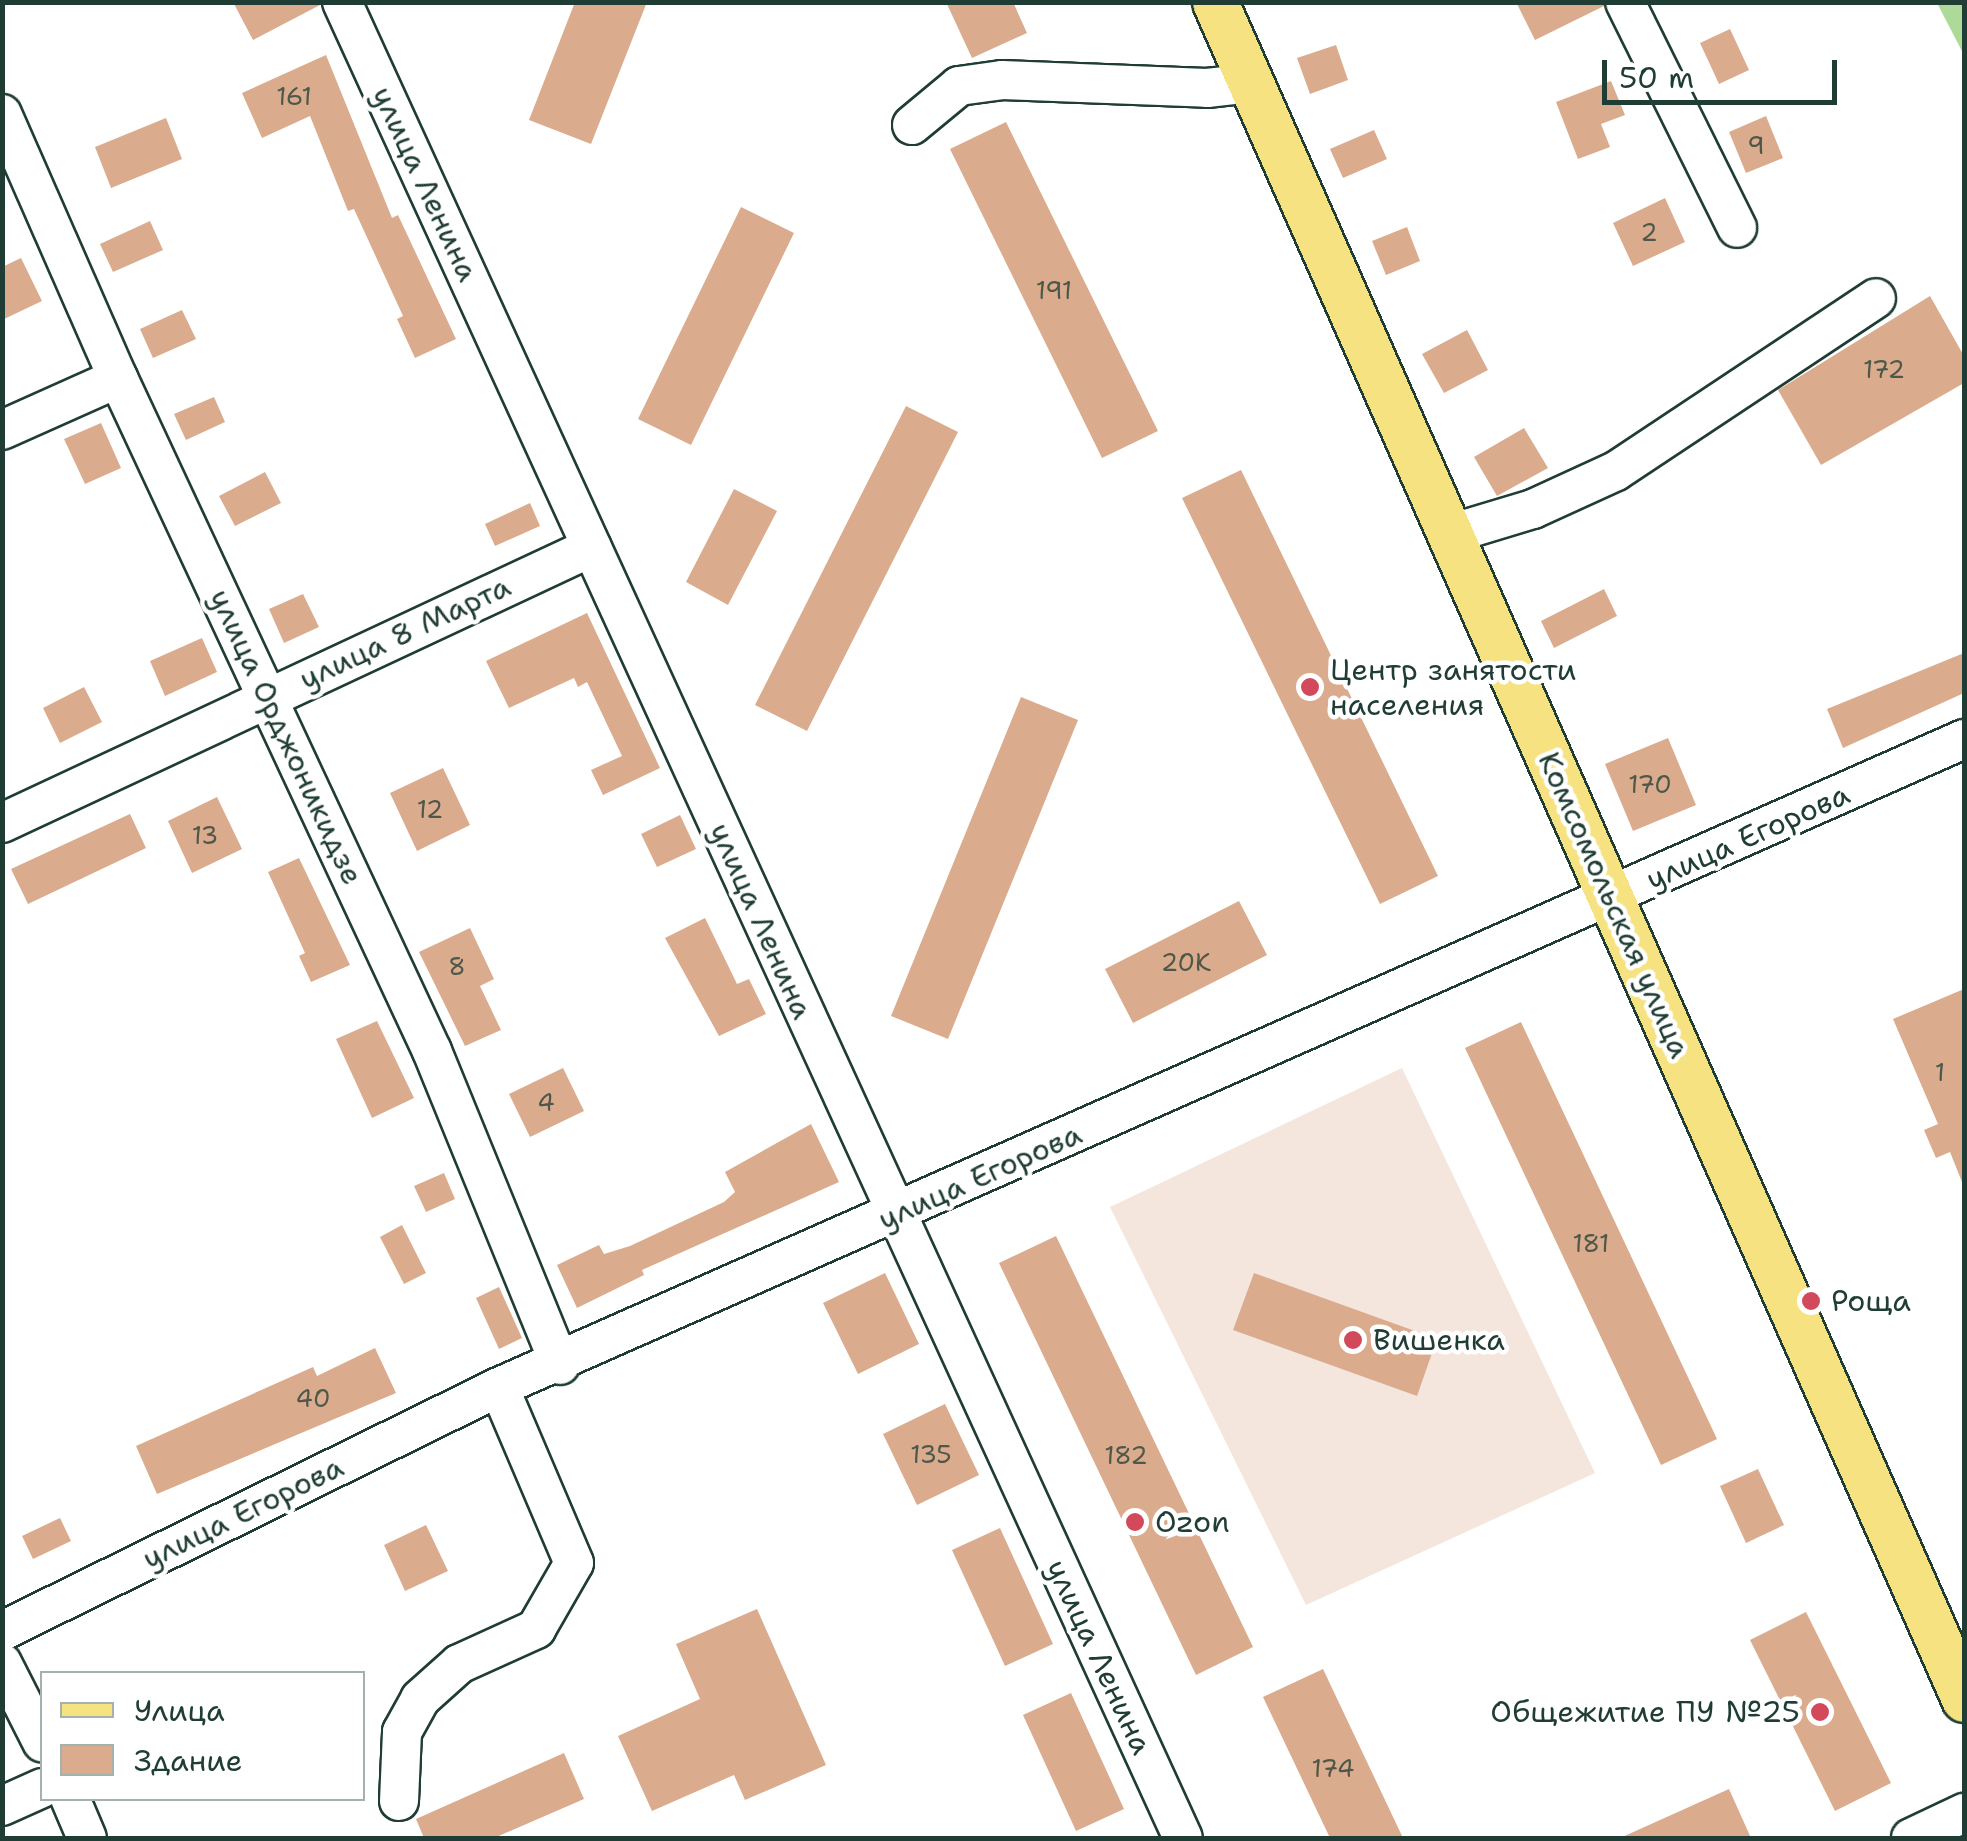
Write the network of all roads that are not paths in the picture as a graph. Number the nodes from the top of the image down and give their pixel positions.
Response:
1 (342, 2) edge
2 (1215, 2) edge
3 (1625, 2) edge
4 (1251, 83) junction
5 (2, 114) edge
6 (912, 125) dead end
7 (1737, 228) dead end
8 (1876, 298) dead end
9 (118, 378) junction
10 (2, 430) edge
11 (1450, 534) junction
12 (592, 547) junction
13 (266, 696) junction
14 (1964, 739) edge
15 (2, 823) edge
16 (1611, 898) junction
17 (894, 1214) junction
18 (560, 1365) junction
19 (500, 1387) junction
20 (2, 1631) edge
21 (2, 1663) edge
22 (1964, 1699) edge
23 (40, 1738) edge
24 (40, 1789) edge
25 (71, 1801) edge
26 (398, 1801) dead end
27 (2, 1806) edge
28 (1964, 1813) edge
29 (87, 1838) edge
30 (1183, 1838) edge
31 (1911, 1838) edge

1 - 12 street, улица Ленина
2 - 4 main road, Комсомольская улица
3 - 7 street
4 - 6 street
4 - 11 main road, Комсомольская улица
5 - 9 street, улица Орджоникидзе
8 - 11 street
9 - 10 street
9 - 13 street, улица Орджоникидзе
11 - 16 main road, Комсомольская улица
12 - 13 street, улица 8 Марта
12 - 17 street, улица Ленина
13 - 15 street, улица 8 Марта
13 - 18 street, улица Орджоникидзе
14 - 16 street, улица Егорова
16 - 17 street, улица Егорова
16 - 22 main road, Комсомольская улица
17 - 18 street, улица Егорова
17 - 30 street, улица Ленина
18 - 19 street, улица Егорова
19 - 20 street, улица Егорова
19 - 26 street
21 - 23 street
24 - 27 street
25 - 29 street
28 - 31 street

